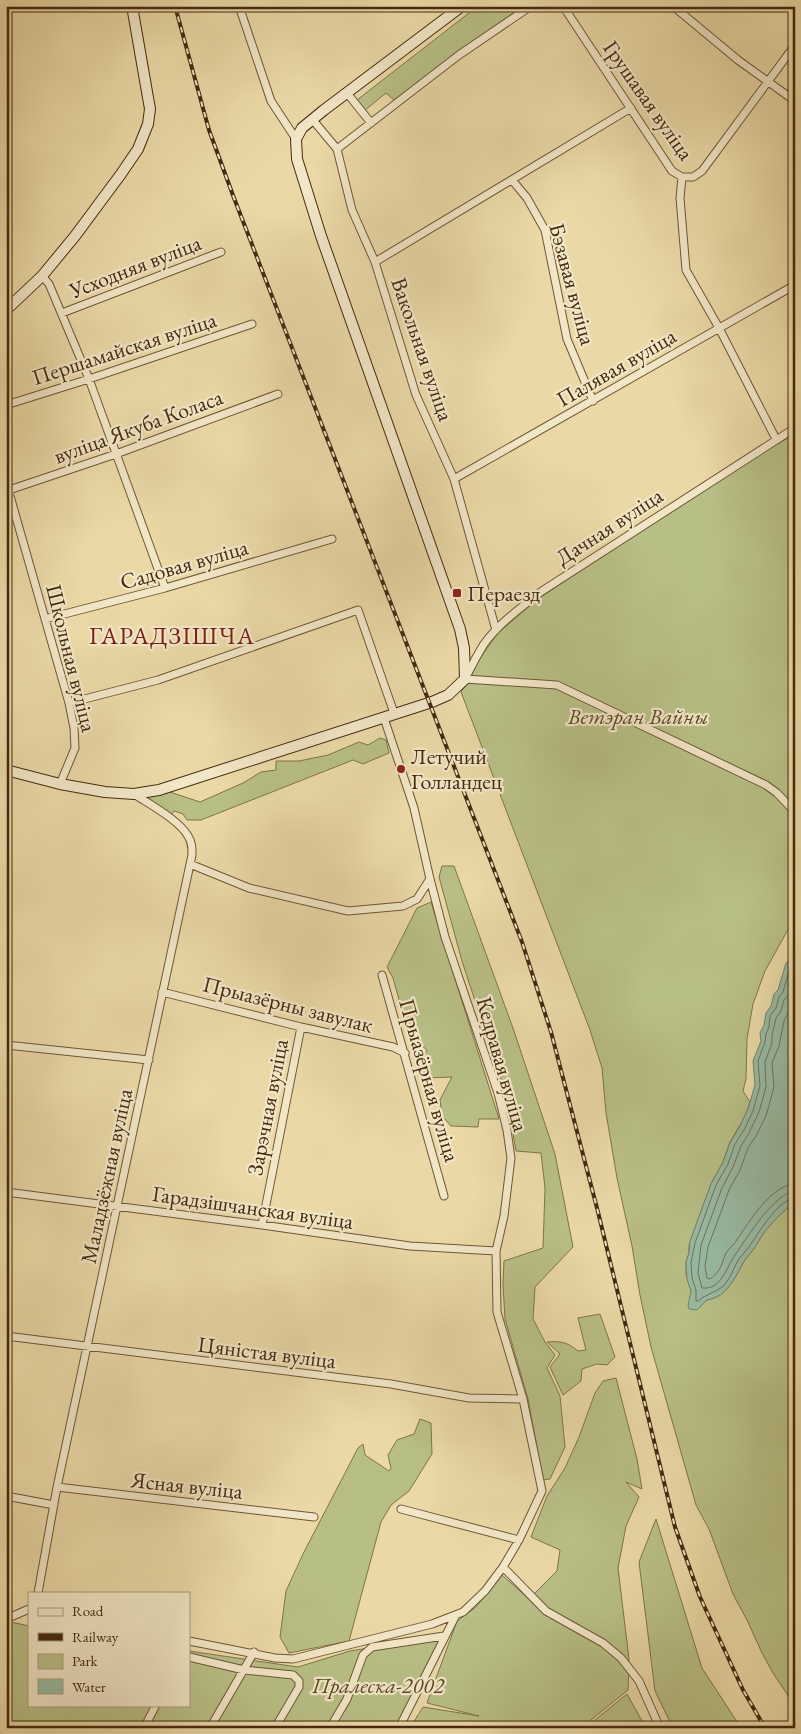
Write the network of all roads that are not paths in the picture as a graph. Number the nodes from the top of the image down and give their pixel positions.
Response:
1 (132, 6) edge
2 (239, 6) edge
3 (462, 6) edge
4 (531, 6) edge
5 (563, 6) edge
6 (673, 6) edge
7 (795, 45) edge
8 (769, 82) junction
9 (347, 93) junction
10 (795, 101) edge
11 (631, 108) junction
12 (312, 120) junction
13 (371, 124) junction
14 (296, 139) junction
15 (337, 149) junction
16 (682, 177) junction
17 (512, 180) junction
18 (221, 252) dead end
19 (375, 262) junction
20 (42, 276) junction
21 (795, 285) edge
22 (6, 310) edge
23 (62, 313) junction
24 (252, 324) dead end
25 (719, 328) junction
26 (89, 379) junction
27 (278, 394) dead end
28 (593, 400) junction
29 (6, 405) edge
30 (795, 428) edge
31 (776, 439) junction
32 (116, 454) junction
33 (454, 480) junction
34 (6, 482) edge
35 (9, 490) junction
36 (332, 540) dead end
37 (164, 588) junction
38 (45, 619) junction
39 (496, 630) junction
40 (465, 679) junction
41 (69, 703) junction
42 (390, 716) junction
43 (6, 770) edge
44 (60, 784) junction
45 (134, 794) junction
46 (795, 812) edge
47 (190, 864) junction
48 (430, 879) junction
49 (382, 974) dead end
50 (162, 992) junction
51 (301, 1027) junction
52 (6, 1044) edge
53 (405, 1053) junction
54 (148, 1060) junction
55 (6, 1192) edge
56 (444, 1196) dead end
57 (117, 1207) junction
58 (262, 1225) junction
59 (496, 1251) junction
60 (6, 1336) edge
61 (88, 1346) junction
62 (523, 1399) junction
63 (57, 1487) junction
64 (6, 1496) edge
65 (54, 1505) junction
66 (401, 1509) dead end
67 (314, 1517) dead end
68 (519, 1540) junction
69 (503, 1567) junction
70 (38, 1592) edge
71 (28, 1609) edge
72 (456, 1615) junction
73 (6, 1619) edge
74 (444, 1636) junction
75 (190, 1640) edge
76 (254, 1652) junction
77 (190, 1657) edge
78 (244, 1670) junction
79 (155, 1706) edge
80 (144, 1728) edge
81 (210, 1728) edge
82 (276, 1728) edge
83 (330, 1728) edge
84 (399, 1728) edge
85 (660, 1728) edge

1 - 20 main road
2 - 14 street
3 - 9 main road
4 - 13 street
5 - 11 street, Грушавая вуліца
6 - 8 street
7 - 8 street
8 - 10 street
8 - 16 street
9 - 12 main road
9 - 13 street
11 - 16 street, Грушавая вуліца
11 - 17 street
12 - 14 main road
12 - 15 street
13 - 15 street
14 - 40 main road
15 - 19 street, Вакольная вуліца
16 - 25 street, Грушавая вуліца
17 - 19 street
17 - 28 street, Бэзавая вуліца
18 - 23 street, Усходняя вуліца
19 - 33 street, Вакольная вуліца
20 - 22 main road
20 - 23 street
21 - 25 street, Палявая вуліца
23 - 26 street
24 - 26 street, Першамайская вуліца
25 - 28 street, Палявая вуліца
25 - 31 street, Грушавая вуліца
26 - 29 street, Першамайская вуліца
26 - 32 street
27 - 32 street, вуліца Якуба Коласа
28 - 33 street, Палявая вуліца
30 - 31 street, Дачная вуліца
31 - 39 street, Дачная вуліца
32 - 35 street, вуліца Якуба Коласа
32 - 37 street
33 - 39 street, Вакольная вуліца
34 - 35 street, Школьная вуліца
35 - 38 street, Школьная вуліца
36 - 37 street, Садовая вуліца
37 - 38 street, Садовая вуліца
38 - 41 street, Школьная вуліца
39 - 40 street, Дачная вуліца
40 - 42 main road
40 - 46 street
41 - 42 street, Кедравая вуліца
41 - 44 street, Школьная вуліца
42 - 45 main road
42 - 48 street, Кедравая вуліца
43 - 44 main road
44 - 45 main road
45 - 47 street, Маладзёжная вуліца
47 - 48 street
47 - 50 street, Маладзёжная вуліца
48 - 59 street, Кедравая вуліца
49 - 53 street, Прыазёрная вуліца
50 - 51 street, Прыазёрны завулак
50 - 54 street, Маладзёжная вуліца
51 - 53 street, Прыазёрны завулак
51 - 58 street, Зарэчная вуліца
52 - 54 street
53 - 56 street, Прыазёрная вуліца
54 - 57 street, Маладзёжная вуліца
55 - 57 street, Гарадзішчанская вуліца
57 - 58 street, Гарадзішчанская вуліца
57 - 61 street, Маладзёжная вуліца
58 - 59 street, Гарадзішчанская вуліца
59 - 62 street, Кедравая вуліца
60 - 61 street, Цяністая вуліца
61 - 62 street, Цяністая вуліца
61 - 63 street, Маладзёжная вуліца
62 - 68 street, Кедравая вуліца
63 - 65 street, Маладзёжная вуліца
63 - 67 street, Ясная вуліца
64 - 65 street
65 - 70 street, Маладзёжная вуліца
66 - 68 street
68 - 69 street, Кедравая вуліца
69 - 72 street, Кедравая вуліца
69 - 85 street
71 - 73 street
72 - 74 street
72 - 76 street
74 - 83 street
74 - 84 street
75 - 76 street
76 - 78 street
77 - 78 street
78 - 81 street
78 - 82 street
79 - 80 street

